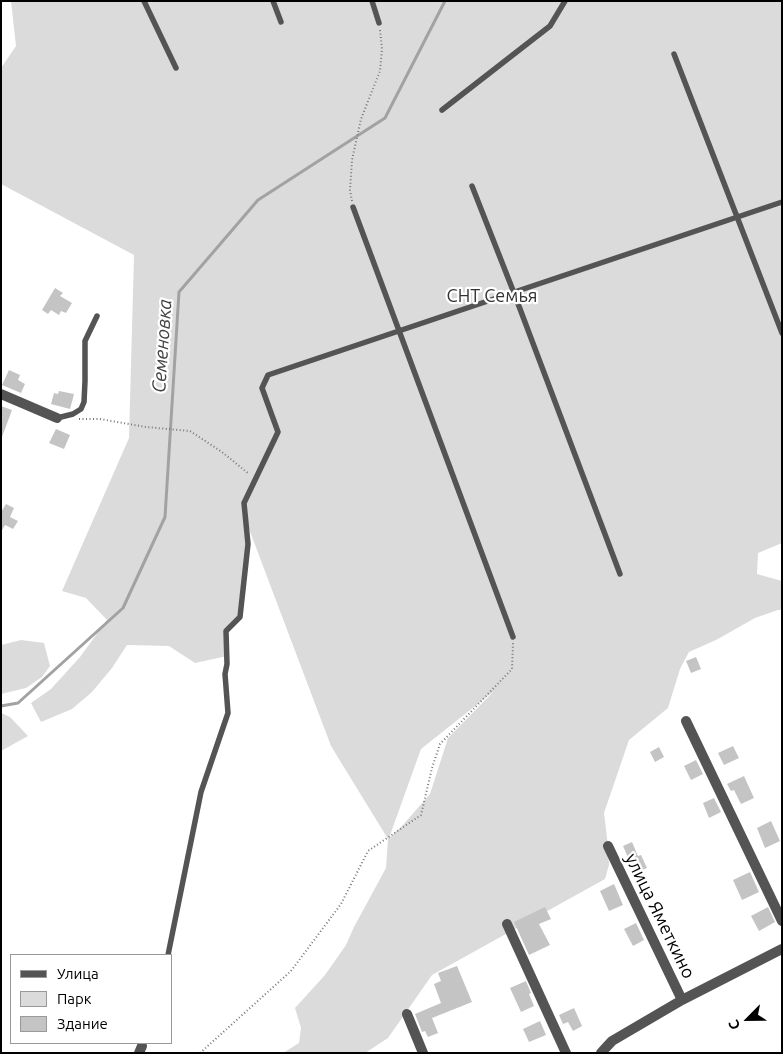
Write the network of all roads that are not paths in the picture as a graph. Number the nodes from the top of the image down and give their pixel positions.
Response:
1 (144, 1) edge
2 (273, 1) edge
3 (372, 1) edge
4 (565, 1) edge
5 (281, 22) dead end
6 (379, 23) road end
7 (674, 54) dead end
8 (176, 68) dead end
9 (442, 110) dead end
10 (472, 186) dead end
11 (782, 202) edge
12 (354, 207) road end
13 (738, 218) junction
14 (514, 293) junction
15 (97, 316) dead end
16 (400, 331) junction
17 (782, 333) edge
18 (1, 394) edge
19 (57, 418) joint
20 (620, 574) dead end
21 (513, 637) road end
22 (686, 721) dead end
23 (608, 846) dead end
24 (782, 921) edge
25 (506, 924) dead end
26 (782, 949) edge
27 (168, 954) edge
28 (682, 1000) junction
29 (407, 1014) dead end
30 (423, 1053) edge
31 (566, 1053) edge
32 (601, 1053) edge

1 - 8 lane
2 - 5 lane
3 - 6 lane
4 - 9 lane
7 - 13 lane
10 - 14 lane
11 - 13 lane
12 - 16 lane
13 - 14 lane
13 - 17 lane
14 - 16 lane
14 - 20 lane
15 - 19 lane
16 - 21 lane
16 - 27 lane
18 - 19 street
22 - 24 street
23 - 28 street, улица Яметкино
25 - 31 street
26 - 28 street, улица Яметкино
28 - 32 street, улица Яметкино
29 - 30 street

